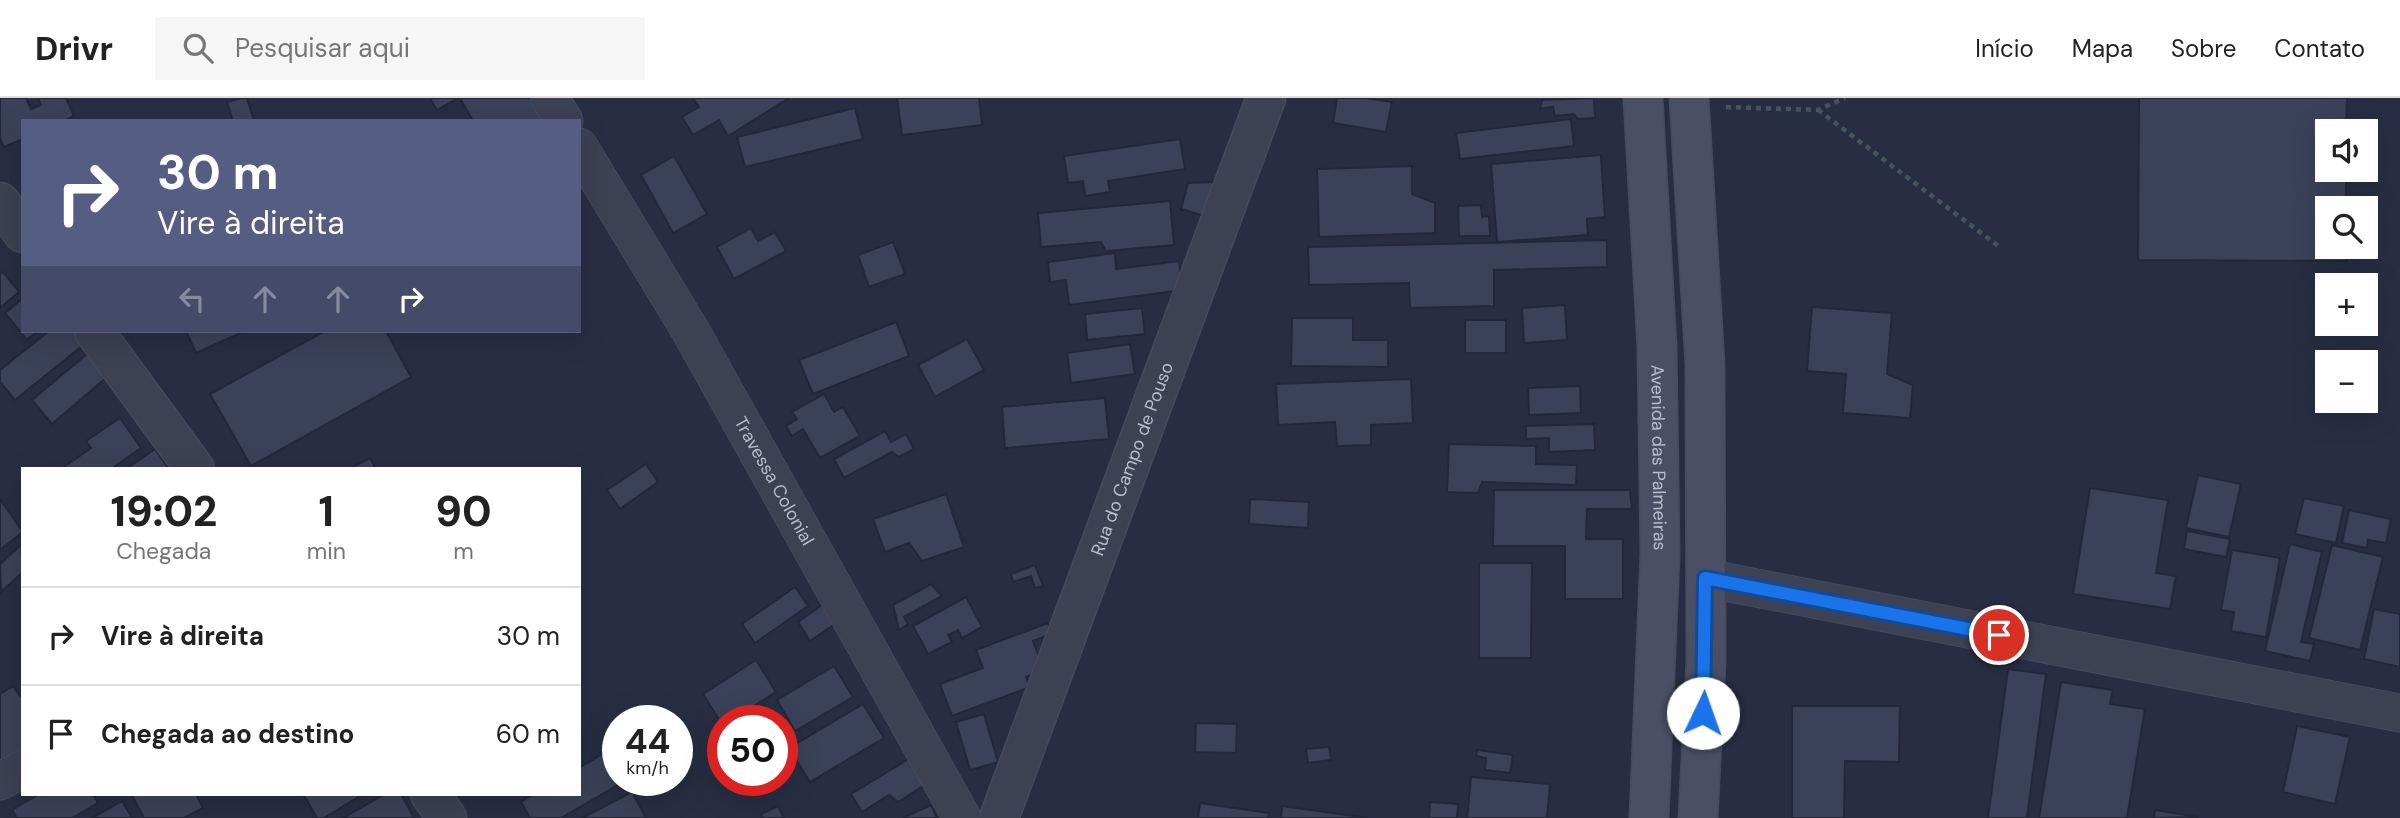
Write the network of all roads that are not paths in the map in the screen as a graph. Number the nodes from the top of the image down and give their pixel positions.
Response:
1 (550, 98) edge
2 (1266, 98) edge
3 (1643, 98) edge
4 (1690, 102) edge
5 (563, 119) edge
6 (581, 150) edge
7 (0, 202) edge
8 (21, 230) edge
9 (95, 333) edge
10 (194, 467) edge
11 (1705, 578) junction
12 (2400, 713) edge
13 (21, 770) edge
14 (0, 781) edge
15 (431, 796) edge
16 (447, 818) edge
17 (961, 818) edge
18 (999, 818) edge
19 (1649, 818) edge
20 (1698, 818) edge

1 - 5 street
2 - 18 street, Rua do Campo de Pouso
3 - 19 main road, Avenida das Palmeiras
4 - 11 main road
6 - 17 street, Travessa Colonial
7 - 8 street
9 - 10 street
11 - 12 street
11 - 20 main road
13 - 14 street
15 - 16 street

